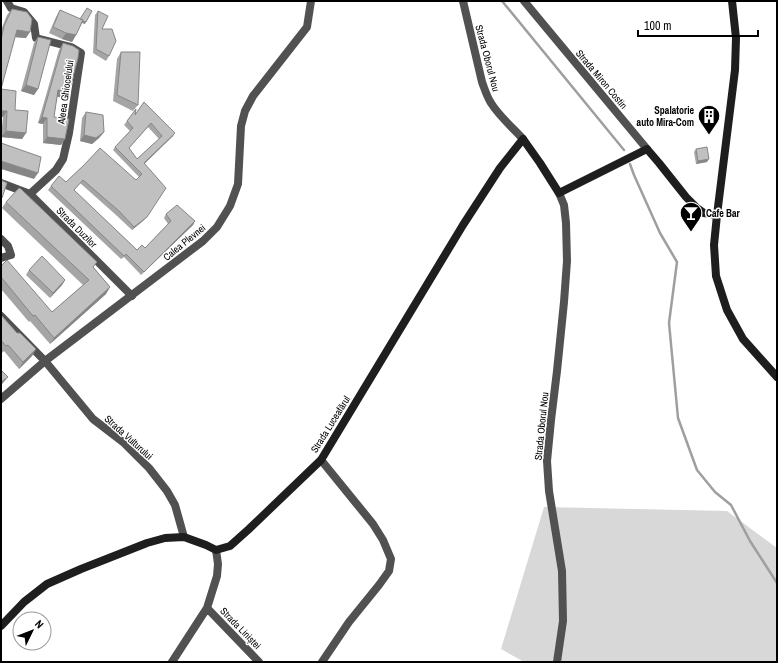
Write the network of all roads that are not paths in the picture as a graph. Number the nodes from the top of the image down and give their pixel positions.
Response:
1 (7, 1) edge
2 (311, 1) edge
3 (463, 1) edge
4 (524, 1) edge
5 (732, 1) edge
6 (523, 139) junction
7 (647, 149) junction
8 (1, 183) edge
9 (559, 193) junction
10 (30, 194) junction
11 (716, 215) junction
12 (1, 239) edge
13 (1, 258) edge
14 (132, 296) junction
15 (1, 316) edge
16 (46, 361) junction
17 (777, 377) edge
18 (1, 399) edge
19 (321, 460) junction
20 (184, 537) junction
21 (216, 550) junction
22 (207, 608) junction
23 (1, 626) edge
24 (172, 662) edge
25 (259, 662) edge
26 (322, 662) edge
27 (557, 662) edge

1 - 10 street, Aleea Ghiocelului
2 - 14 street, Calea Plevnei
3 - 6 street, Strada Oborul Nou
4 - 7 street, Strada Miron Costin
5 - 11 street
6 - 9 street, Strada Oborul Nou
6 - 19 street, Strada Luceafărul
7 - 9 street
7 - 11 street, Strada Miron Costin
8 - 10 street, Strada Duzilor
9 - 27 street, Strada Oborul Nou
10 - 14 street, Strada Duzilor
11 - 17 street
12 - 13 street
14 - 16 street, Calea Plevnei
15 - 16 street, Strada Vulturului
16 - 18 street, Calea Plevnei
16 - 20 street, Strada Vulturului
19 - 21 street, Strada Luceafărul
19 - 26 street
20 - 21 street
20 - 23 street
21 - 22 street
22 - 24 street
22 - 25 street, Strada Liniștei

